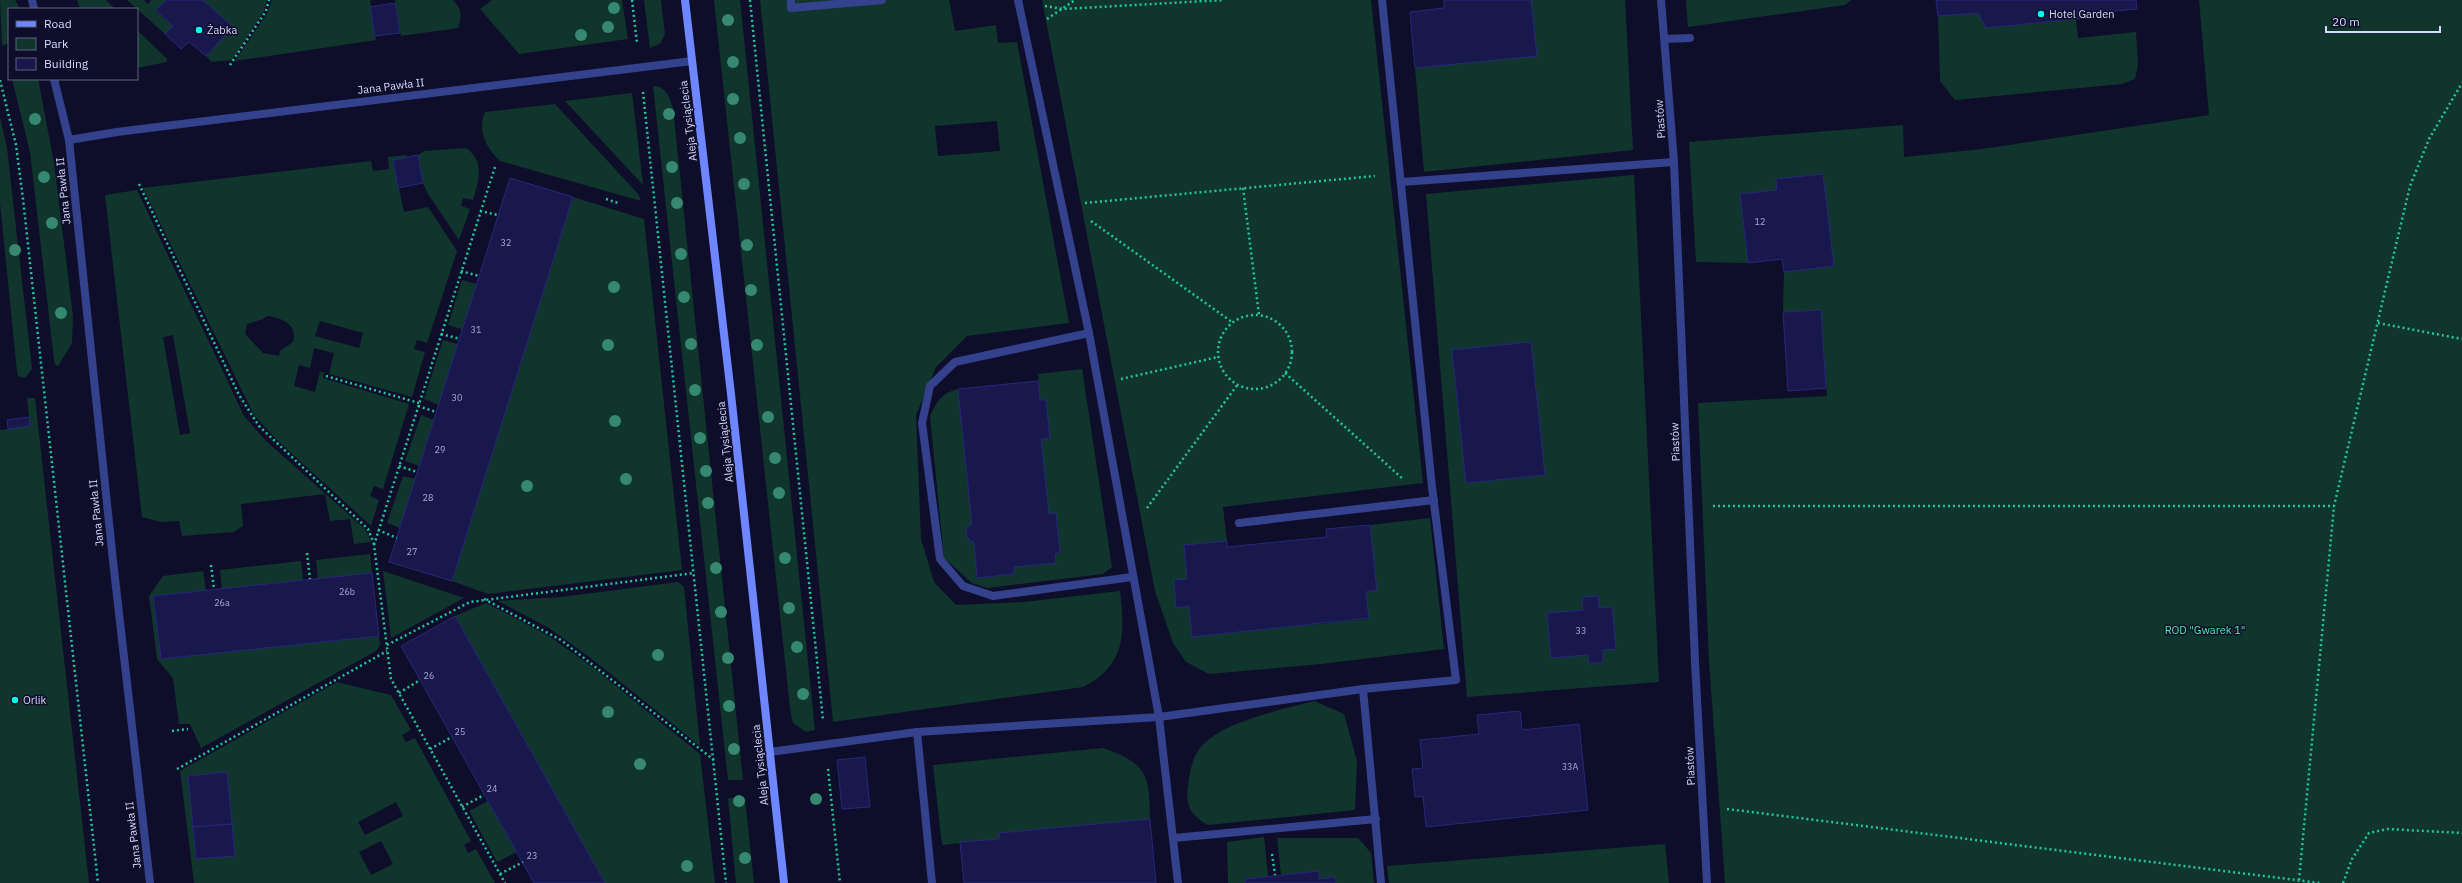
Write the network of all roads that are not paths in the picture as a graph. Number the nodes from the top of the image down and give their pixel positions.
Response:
1 (685, 0) edge
2 (791, 0) edge
3 (882, 0) edge
4 (1018, 0) edge
5 (1382, 0) edge
6 (1661, 0) edge
7 (1690, 38) dead end
8 (1665, 39) junction
9 (692, 61) junction
10 (54, 80) edge
11 (69, 140) junction
12 (1674, 162) junction
13 (1402, 182) junction
14 (1089, 333) junction
15 (1434, 500) junction
16 (1239, 523) dead end
17 (1132, 577) junction
18 (1363, 689) junction
19 (1159, 717) junction
20 (917, 732) junction
21 (770, 752) junction
22 (1376, 819) junction
23 (1174, 838) junction
24 (150, 883) edge
25 (784, 883) edge
26 (932, 883) edge
27 (1178, 883) edge
28 (1381, 883) edge
29 (1707, 883) edge

1 - 9 street, Aleja Tysiąclecia
2 - 3 street
4 - 14 street
5 - 13 street
6 - 8 street, Piastów
7 - 8 street
8 - 12 street, Piastów
9 - 11 street, Jana Pawła II
9 - 21 street, Aleja Tysiąclecia
10 - 11 street, Jana Pawła II
11 - 24 street, Jana Pawła II
12 - 13 street
12 - 29 street, Piastów
13 - 15 street
14 - 17 street
14 - 17 street
15 - 16 street
15 - 18 street
17 - 19 street
18 - 19 street
18 - 22 street
19 - 20 street
19 - 23 street
20 - 21 street
20 - 26 street
21 - 25 street, Aleja Tysiąclecia
22 - 23 street
22 - 28 street
23 - 27 street

